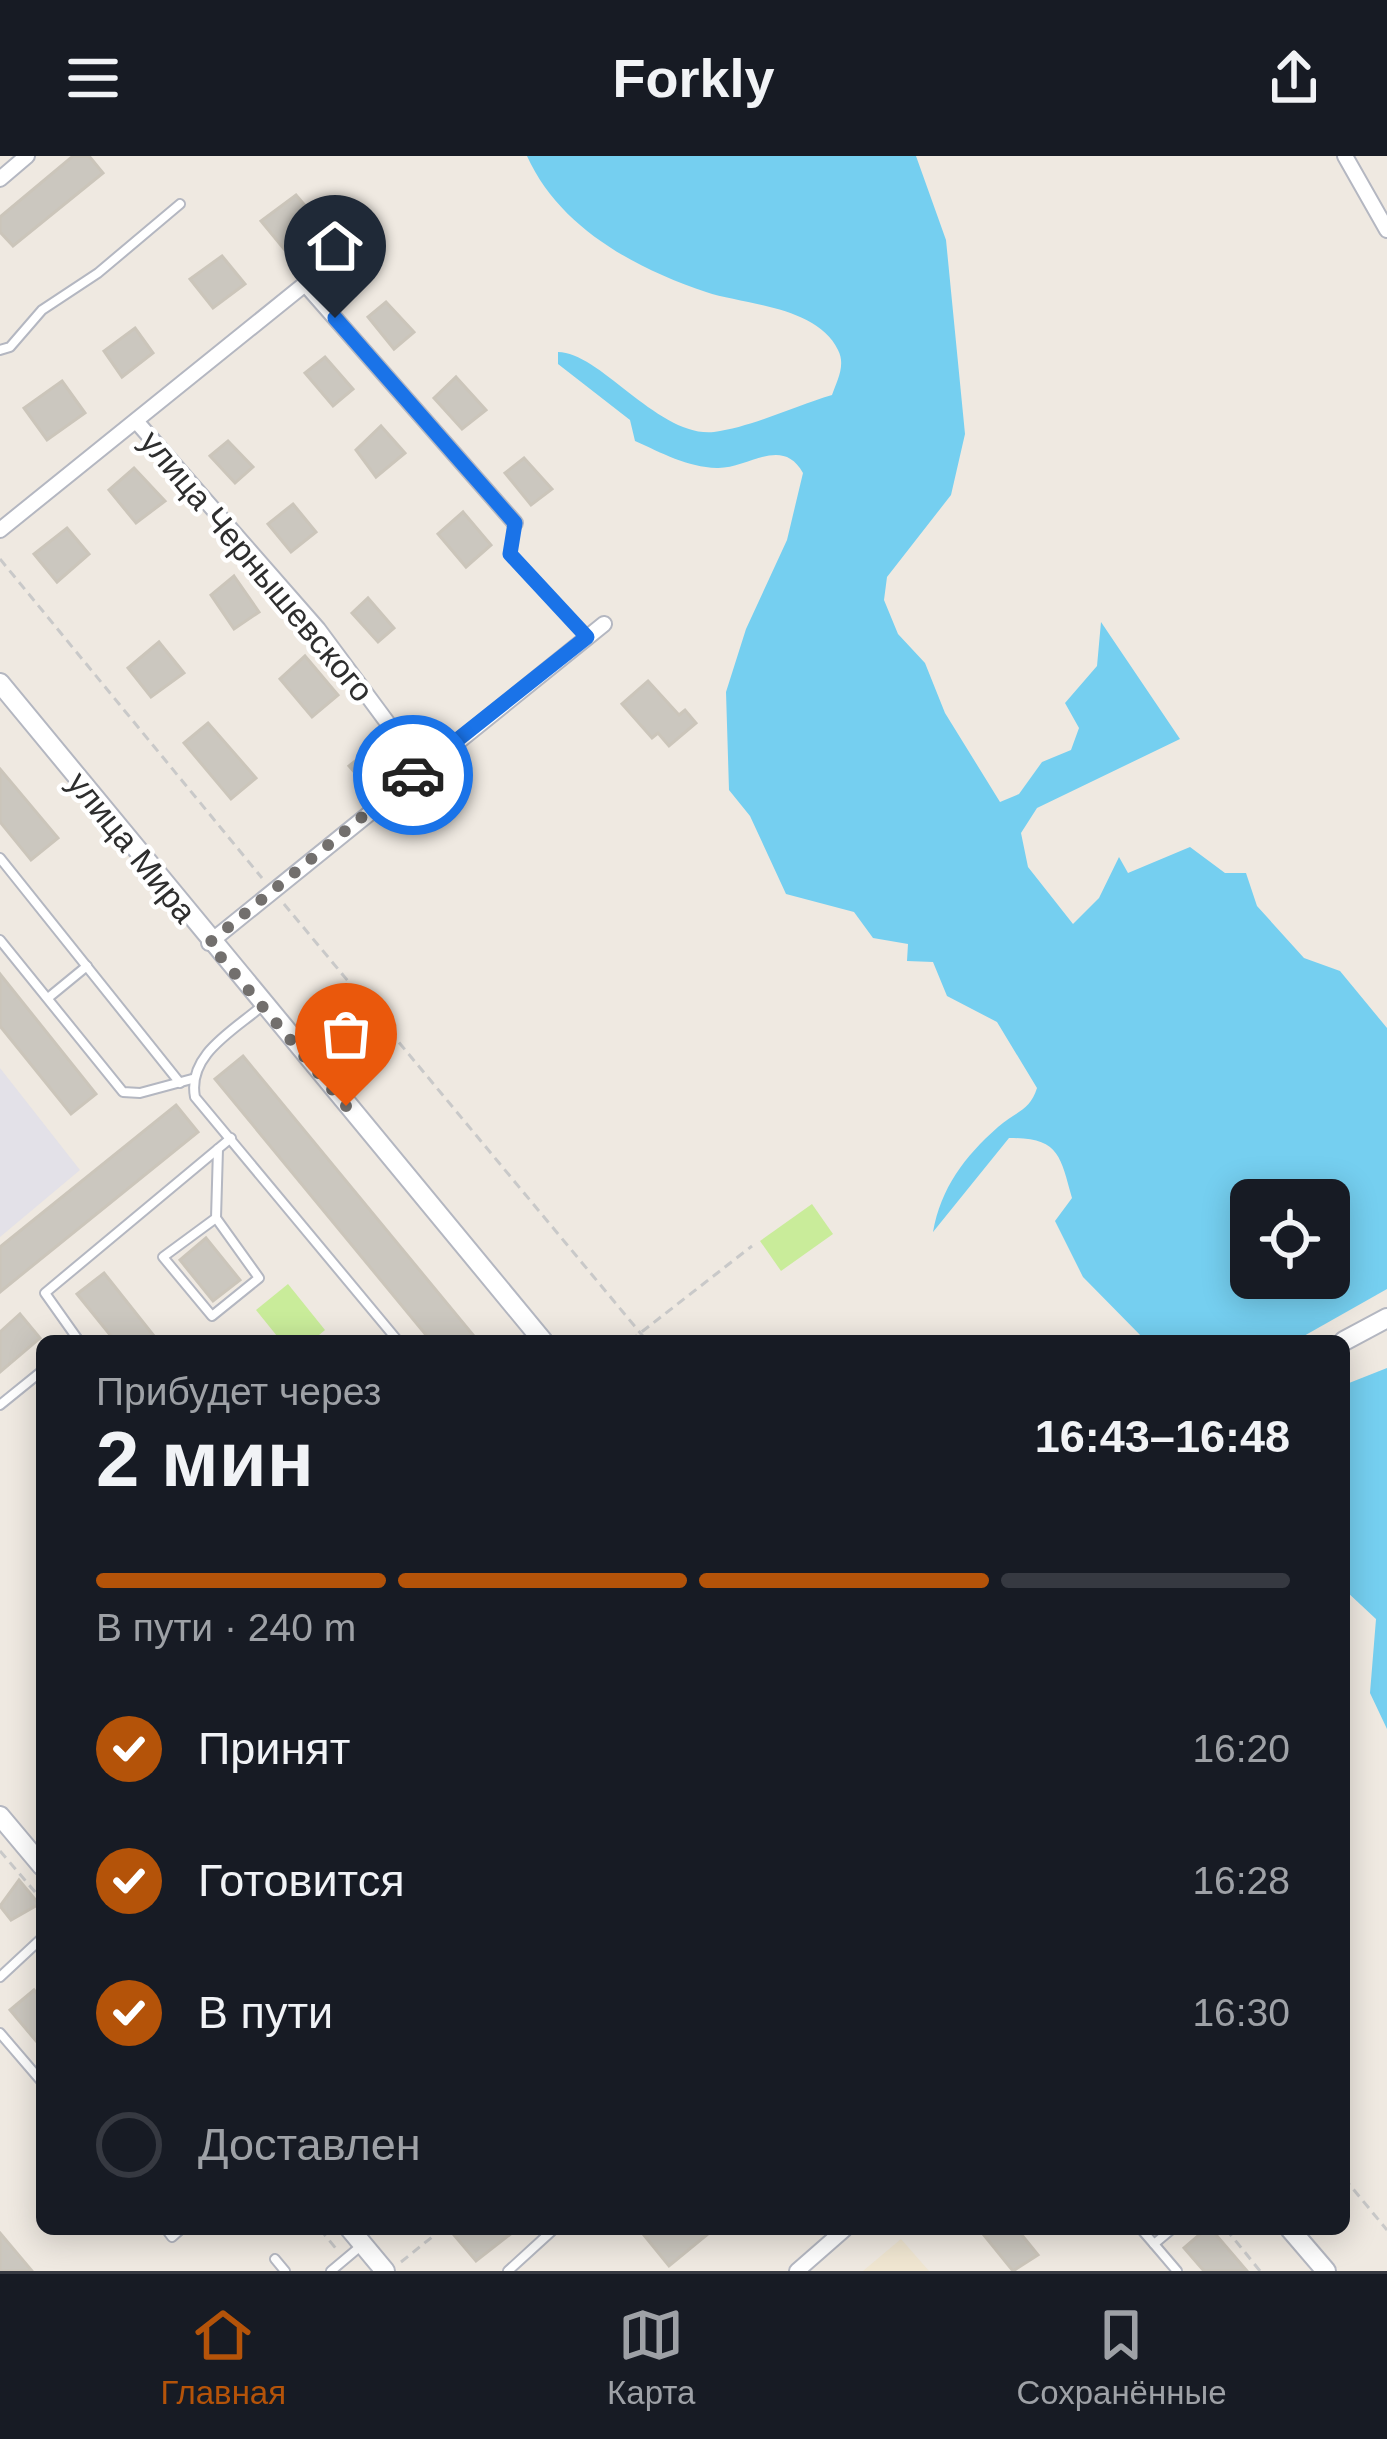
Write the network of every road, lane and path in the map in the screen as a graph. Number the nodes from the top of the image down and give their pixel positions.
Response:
1 (27, 156) edge
2 (1345, 156) edge
3 (0, 179) edge
4 (180, 204) dead end
5 (1387, 230) edge
6 (0, 350) edge
7 (136, 421) junction
8 (515, 523) joint
9 (0, 530) edge
10 (0, 560) edge
11 (604, 625) dead end
12 (587, 637) junction
13 (0, 683) edge
14 (421, 768) junction
15 (0, 858) edge
16 (272, 890) junction
17 (0, 940) edge
18 (209, 943) junction
19 (87, 966) junction
20 (47, 998) junction
21 (262, 1006) junction
22 (192, 1079) junction
23 (180, 1082) junction
24 (232, 1138) junction
25 (218, 1149) junction
26 (216, 1218) junction
27 (752, 1246) dead end
28 (1387, 1318) edge
29 (640, 1333) junction
30 (77, 1335) edge
31 (393, 1335) edge
32 (537, 1335) edge
33 (638, 1335) edge
34 (1350, 1338) edge
35 (36, 1376) edge
36 (0, 1405) edge
37 (0, 1816) edge
38 (0, 1851) edge
39 (36, 1859) edge
40 (36, 1893) edge
41 (36, 1944) edge
42 (0, 1977) edge
43 (0, 2032) edge
44 (36, 2075) edge
45 (1350, 2185) edge
46 (1387, 2230) edge
47 (434, 2235) edge
48 (547, 2235) edge
49 (837, 2235) edge
50 (1146, 2235) edge
51 (1165, 2235) edge
52 (1231, 2235) edge
53 (1295, 2235) edge
54 (356, 2237) edge
55 (1154, 2244) junction
56 (274, 2259) dead end
57 (285, 2271) edge
58 (331, 2271) edge
59 (388, 2271) edge
60 (508, 2271) edge
61 (797, 2271) edge
62 (1177, 2271) edge
63 (1260, 2271) edge
64 (1326, 2271) edge

1 - 3 street
2 - 5 street
4 - 6 lane
7 - 8 street, улица Чернышевского
7 - 9 street, улица Чернышевского
7 - 14 street, улица Чернышевского
8 - 12 lane
10 - 16 path
11 - 12 street
12 - 14 street
13 - 18 street, улица Мира
14 - 16 street
15 - 19 lane
16 - 18 street
16 - 29 path
17 - 20 lane
18 - 21 street, улица Мира
19 - 20 lane
19 - 23 lane
20 - 23 lane
21 - 22 lane
21 - 32 street, улица Мира
22 - 23 lane
22 - 24 lane
24 - 25 lane
24 - 31 lane
25 - 26 lane
25 - 30 lane
26 - 26 lane
27 - 29 path
28 - 34 street
29 - 33 path
35 - 36 lane
37 - 39 street
38 - 40 path
41 - 42 lane
43 - 44 lane
45 - 46 path
47 - 59 path
48 - 60 lane
49 - 61 street
50 - 55 lane
51 - 55 lane
52 - 63 path
53 - 64 street
54 - 58 lane
54 - 59 street
55 - 62 lane
56 - 57 lane

